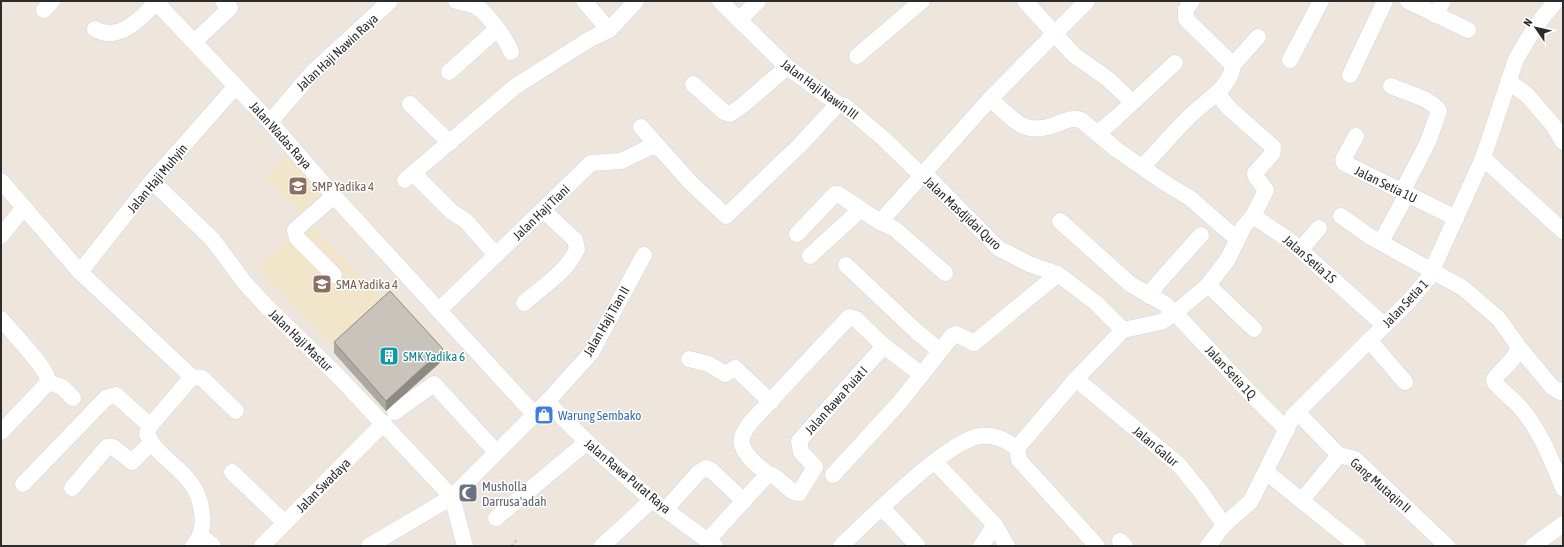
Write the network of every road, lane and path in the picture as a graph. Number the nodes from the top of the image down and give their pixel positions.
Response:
1 (223, 1) edge
2 (390, 1) edge
3 (456, 1) edge
4 (584, 1) edge
5 (636, 1) edge
6 (720, 1) edge
7 (758, 1) edge
8 (922, 1) edge
9 (1025, 1) edge
10 (1087, 1) edge
11 (1192, 1) edge
12 (1321, 1) edge
13 (1385, 1) edge
14 (1408, 1) edge
15 (1443, 1) edge
16 (1556, 1) edge
17 (155, 2) edge
18 (1436, 15) junction
19 (739, 20) junction
20 (95, 29) dead end
21 (497, 29) junction
22 (609, 30) junction
23 (1468, 30) dead end
24 (1055, 35) junction
25 (1258, 37) dead end
26 (194, 42) junction
27 (511, 52) dead end
28 (857, 56) dead end
29 (1290, 60) dead end
30 (1175, 63) dead end
31 (1233, 65) junction
32 (787, 67) junction
33 (449, 72) dead end
34 (1350, 75) dead end
35 (1508, 81) junction
36 (693, 84) dead end
37 (236, 86) junction
38 (1390, 86) dead end
39 (1217, 94) junction
40 (990, 99) junction
41 (1132, 102) junction
42 (410, 104) dead end
43 (838, 104) junction
44 (270, 122) junction
45 (640, 127) dead end
46 (1098, 132) junction
47 (1356, 136) dead end
48 (1563, 142) edge
49 (450, 143) junction
50 (660, 148) junction
51 (1483, 158) junction
52 (1143, 166) junction
53 (921, 175) junction
54 (1, 181) edge
55 (152, 181) junction
56 (1404, 193) junction
57 (334, 196) junction
58 (24, 207) junction
59 (861, 209) junction
60 (543, 210) junction
61 (1253, 216) junction
62 (1342, 216) dead end
63 (1456, 218) junction
64 (1060, 221) dead end
65 (880, 222) junction
66 (1319, 228) dead end
67 (1563, 231) edge
68 (797, 234) dead end
69 (1201, 235) dead end
70 (1, 236) edge
71 (1237, 239) junction
72 (1381, 242) junction
73 (1300, 250) junction
74 (496, 255) junction
75 (644, 255) dead end
76 (810, 256) dead end
77 (846, 265) dead end
78 (1432, 271) junction
79 (80, 272) junction
80 (945, 273) dead end
81 (1058, 274) junction
82 (334, 275) dead end
83 (1208, 285) junction
84 (1149, 296) junction
85 (524, 303) dead end
86 (439, 310) junction
87 (1176, 313) junction
88 (1, 319) edge
89 (1384, 325) junction
90 (1254, 329) dead end
91 (1123, 330) junction
92 (1369, 340) junction
93 (1518, 346) junction
94 (890, 350) junction
95 (939, 350) junction
96 (689, 359) dead end
97 (921, 374) junction
98 (192, 377) junction
99 (1076, 379) junction
100 (48, 382) junction
101 (1405, 382) dead end
102 (1563, 390) edge
103 (73, 398) dead end
104 (547, 402) junction
105 (771, 402) junction
106 (236, 411) dead end
107 (1297, 412) junction
108 (534, 414) junction
109 (389, 418) junction
110 (150, 426) junction
111 (1287, 430) junction
112 (1, 432) edge
113 (587, 442) junction
114 (151, 443) junction
115 (1017, 448) junction
116 (496, 452) junction
117 (1339, 455) junction
118 (935, 462) junction
119 (232, 472) dead end
120 (1266, 472) junction
121 (768, 474) junction
122 (833, 475) dead end
123 (23, 484) dead end
124 (72, 488) dead end
125 (1563, 488) edge
126 (452, 497) junction
127 (652, 500) junction
128 (744, 500) junction
129 (1302, 500) junction
130 (666, 509) junction
131 (880, 509) junction
132 (496, 518) dead end
133 (285, 523) junction
134 (1224, 524) junction
135 (1563, 524) edge
136 (995, 525) junction
137 (518, 539) dead end
138 (202, 543) edge
139 (711, 543) edge
140 (845, 545) edge
141 (918, 545) dead end
142 (262, 546) edge
143 (369, 546) edge
144 (466, 546) edge
145 (511, 546) edge
146 (602, 546) edge
147 (981, 546) edge
148 (1007, 546) edge
149 (1097, 546) edge
150 (1208, 546) edge
151 (1358, 546) edge
152 (1447, 546) edge
153 (1533, 546) edge

1 - 26 street
2 - 44 street, Jalan Haji Nawin Raya
3 - 21 street
4 - 22 street
5 - 22 street
6 - 19 street, Jalan Haji Nawin III
7 - 19 street
8 - 28 street
9 - 24 street
10 - 24 street
11 - 31 street
12 - 29 street
13 - 34 street
14 - 18 street
15 - 18 street
16 - 35 street, Jalan Setia 1
17 - 20 street
17 - 26 street, Jalan Wadas Raya
18 - 23 street
19 - 32 street, Jalan Haji Nawin III
21 - 27 street
21 - 33 street
22 - 49 street
24 - 40 street
24 - 41 street
25 - 31 street
26 - 37 street, Jalan Wadas Raya
30 - 41 street
31 - 39 street
32 - 36 street
32 - 43 street, Jalan Haji Nawin III
35 - 48 street
35 - 51 street, Jalan Setia 1
37 - 44 street, Jalan Wadas Raya
37 - 55 street, Jalan Haji Muhyin
38 - 56 street
39 - 52 street
39 - 61 street
40 - 46 street
40 - 53 street
41 - 46 street
42 - 49 street
43 - 50 street
43 - 53 street, Jalan Haji Nawin III
44 - 57 street, Jalan Wadas Raya
45 - 50 street
46 - 52 street
47 - 56 street, Jalan Setia 1U
49 - 74 street
50 - 60 street, Jalan Haji Tiani
51 - 63 street, Jalan Setia 1
51 - 67 street
52 - 71 street
53 - 65 street
53 - 81 street, Jalan Masdjidai Quro
54 - 58 street
55 - 79 street, Jalan Haji Muhyin
55 - 109 street, Jalan Haji Mastur
56 - 63 street, Jalan Setia 1U
56 - 72 street
57 - 82 street
57 - 86 street, Jalan Wadas Raya
58 - 70 street
58 - 79 street
59 - 65 street
59 - 68 street
59 - 76 street
60 - 74 street, Jalan Haji Tiani
60 - 85 street
61 - 71 street
61 - 73 street, Jalan Setia 1S
62 - 72 street
63 - 78 street, Jalan Setia 1
64 - 84 street, Jalan Setia 1Q
65 - 80 street
66 - 73 street
69 - 84 street
71 - 83 street
72 - 78 street
73 - 89 street, Jalan Setia 1S
74 - 86 street, Jalan Haji Tiani
75 - 104 street, Jalan Haji Tian II
77 - 95 street
78 - 89 street, Jalan Setia 1
78 - 93 street
79 - 98 street
81 - 91 street, Jalan Masdjidai Quro
81 - 95 street
83 - 87 street
83 - 90 street
84 - 87 street, Jalan Setia 1Q
86 - 108 street, Jalan Wadas Raya
87 - 91 street
87 - 111 street, Jalan Setia 1Q
88 - 100 street
89 - 92 street, Jalan Setia 1
91 - 99 street
92 - 101 street
92 - 107 street, Jalan Setia 1
93 - 102 street
93 - 125 street
94 - 97 street
94 - 105 street
94 - 121 street, Jalan Rawa Puiat I
95 - 97 street
96 - 105 street
97 - 122 street
98 - 106 street
98 - 110 street
99 - 115 street
99 - 134 street, Jalan Galur
100 - 103 street
100 - 112 street
104 - 108 street, Jalan Haji Tian II
104 - 113 street, Jalan Rawa Putat Raya
105 - 121 street, Jalan Rawa Puiat I
107 - 111 street, Jalan Setia 1
107 - 117 street, Gang Mutaqin II
108 - 116 street, Jalan Haji Tian II
109 - 116 street, Jalan Swadaya
109 - 126 street, Jalan Haji Mastur
109 - 133 street, Jalan Swadaya
110 - 114 street
110 - 123 street
111 - 120 street, Jalan Setia 1
113 - 127 street, Jalan Rawa Putat Raya
113 - 132 street
114 - 124 street
114 - 138 street
115 - 118 street
115 - 149 street
116 - 126 street, Jalan Haji Tian II
117 - 129 street
117 - 152 street, Gang Mutaqin II
118 - 131 street
118 - 136 street
119 - 133 street
120 - 129 street
120 - 134 street, Jalan Setia 1
121 - 128 street
126 - 143 street, Jalan Haji Tian II
126 - 144 street
127 - 130 street, Jalan Rawa Putat Raya
127 - 146 street
128 - 130 street
128 - 139 street
129 - 151 street
130 - 139 street, Jalan Rawa Putat Raya
131 - 140 street
131 - 141 street
133 - 142 street, Jalan Swadaya
134 - 150 street, Jalan Setia 1
135 - 153 street
136 - 147 street
136 - 148 street
137 - 145 path

